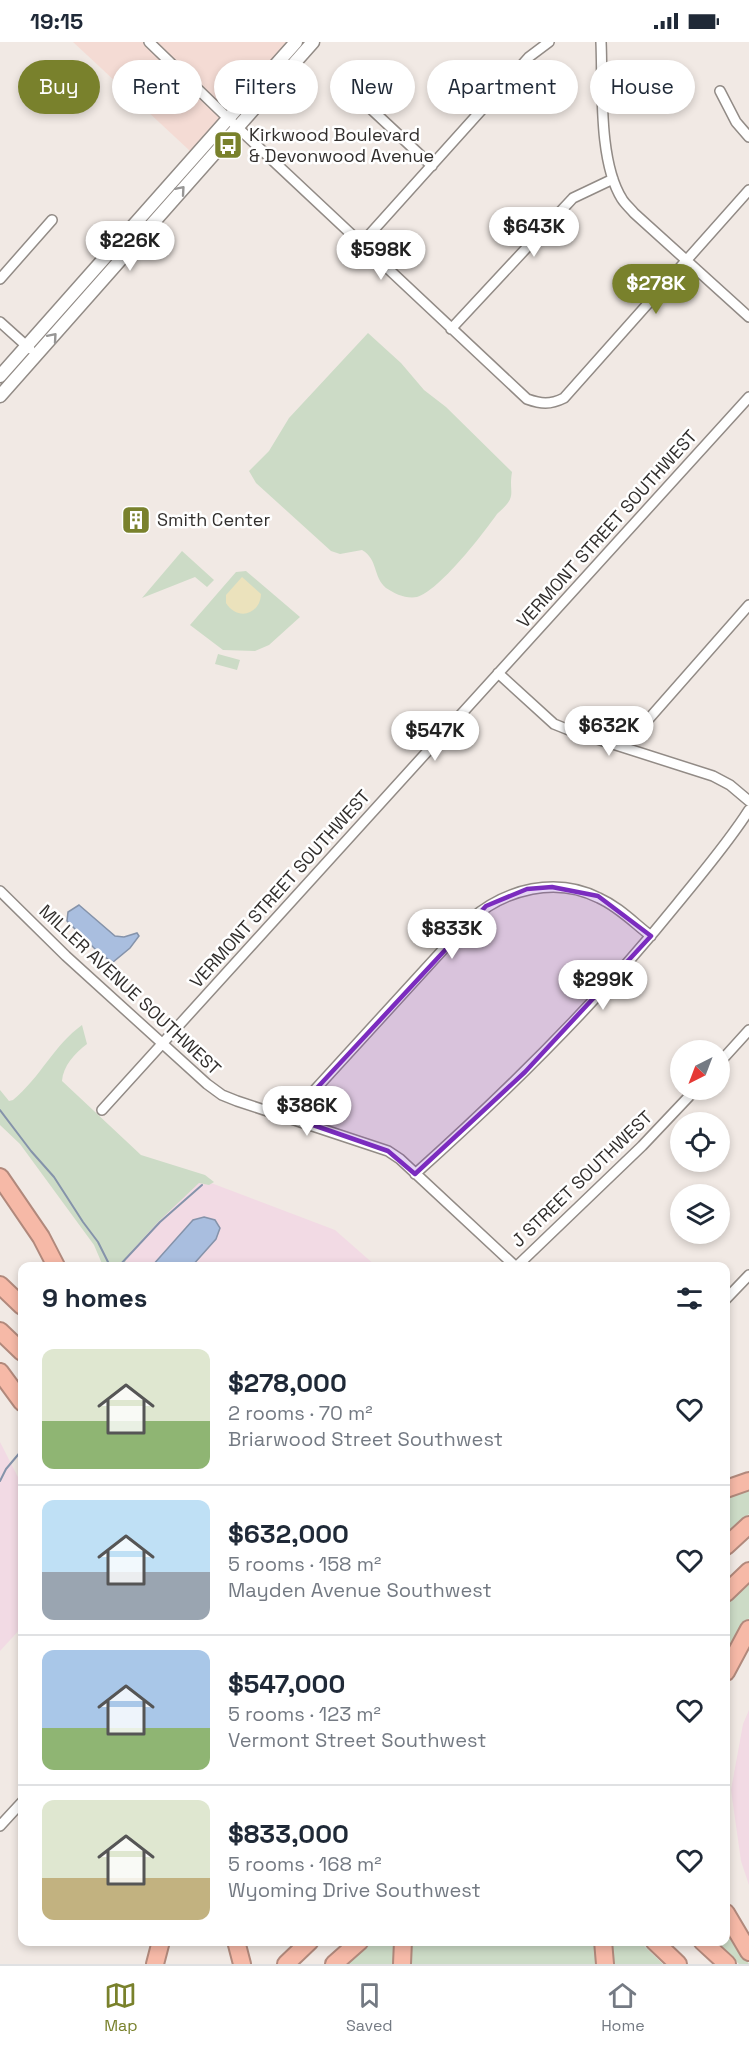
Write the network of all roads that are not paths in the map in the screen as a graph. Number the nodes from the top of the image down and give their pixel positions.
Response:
1 (149, 42) edge
2 (296, 42) edge
3 (313, 42) edge
4 (549, 42) edge
5 (601, 42) edge
6 (720, 91) dead end
7 (376, 114) edge
8 (232, 123) junction
9 (749, 137) edge
10 (432, 166) junction
11 (613, 179) junction
12 (749, 190) edge
13 (52, 220) dead end
14 (361, 244) junction
15 (686, 261) junction
16 (0, 279) edge
17 (749, 317) edge
18 (0, 322) edge
19 (451, 329) junction
20 (26, 346) junction
21 (36, 355) junction
22 (0, 376) edge
23 (0, 396) edge
24 (749, 397) edge
25 (749, 605) edge
26 (498, 673) junction
27 (624, 747) junction
28 (749, 801) edge
29 (749, 810) edge
30 (0, 891) edge
31 (651, 936) junction
32 (749, 1030) edge
33 (162, 1044) junction
34 (730, 1051) edge
35 (686, 1100) edge
36 (102, 1110) dead end
37 (290, 1118) junction
38 (415, 1174) junction
39 (0, 1177) edge
40 (0, 1198) edge
41 (52, 1259) edge
42 (512, 1262) edge
43 (520, 1262) edge
44 (749, 1275) edge
45 (0, 1285) edge
46 (730, 1295) edge
47 (18, 1302) edge
48 (0, 1331) edge
49 (18, 1348) edge
50 (0, 1372) edge
51 (18, 1397) edge
52 (749, 1481) edge
53 (730, 1488) edge
54 (749, 1525) edge
55 (730, 1542) edge
56 (749, 1571) edge
57 (730, 1589) edge
58 (749, 1629) edge
59 (730, 1665) edge
60 (18, 1806) edge
61 (0, 1826) edge
62 (730, 1920) edge
63 (160, 1946) edge
64 (304, 1946) edge
65 (354, 1946) edge
66 (404, 1946) edge
67 (603, 1946) edge
68 (659, 1946) edge
69 (707, 1946) edge
70 (749, 1952) edge
71 (155, 1964) edge
72 (286, 1964) edge
73 (334, 1964) edge
74 (402, 1964) edge
75 (605, 1964) edge
76 (678, 1964) edge
77 (727, 1964) edge

1 - 8 street
2 - 8 main road
3 - 8 main road
4 - 10 street
5 - 11 street
6 - 9 street
7 - 10 street
8 - 14 street
8 - 20 main road
21 -> 8 main road
10 - 14 street
11 - 15 street
11 - 19 street
12 - 15 street
13 - 16 street
14 - 19 street
15 - 17 street
15 - 19 street
18 - 20 street
20 - 21 street
20 - 22 main road
21 - 23 main road
24 - 26 street, VERMONT STREET SOUTHWEST
25 - 27 street
26 - 27 street
26 - 33 street, VERMONT STREET SOUTHWEST
27 - 28 street
29 - 31 street
30 - 33 street, MILLER AVENUE SOUTHWEST
31 - 37 street
31 - 38 street
32 - 34 street
33 - 36 street, VERMONT STREET SOUTHWEST
33 - 37 street, MILLER AVENUE SOUTHWEST
35 - 43 street, J STREET SOUTHWEST
37 - 38 street, MILLER AVENUE SOUTHWEST
38 - 42 street, MILLER AVENUE SOUTHWEST
39 - 41 highway
40 - 41 highway
44 - 46 street
45 - 47 highway
48 - 49 highway
50 - 51 highway
52 - 53 highway
54 - 55 highway
56 - 57 highway
58 - 59 highway
60 - 61 street
62 - 70 highway
63 - 71 highway
64 - 72 highway
65 - 73 highway
66 - 74 highway
67 - 75 highway
68 - 76 highway
69 - 77 highway

